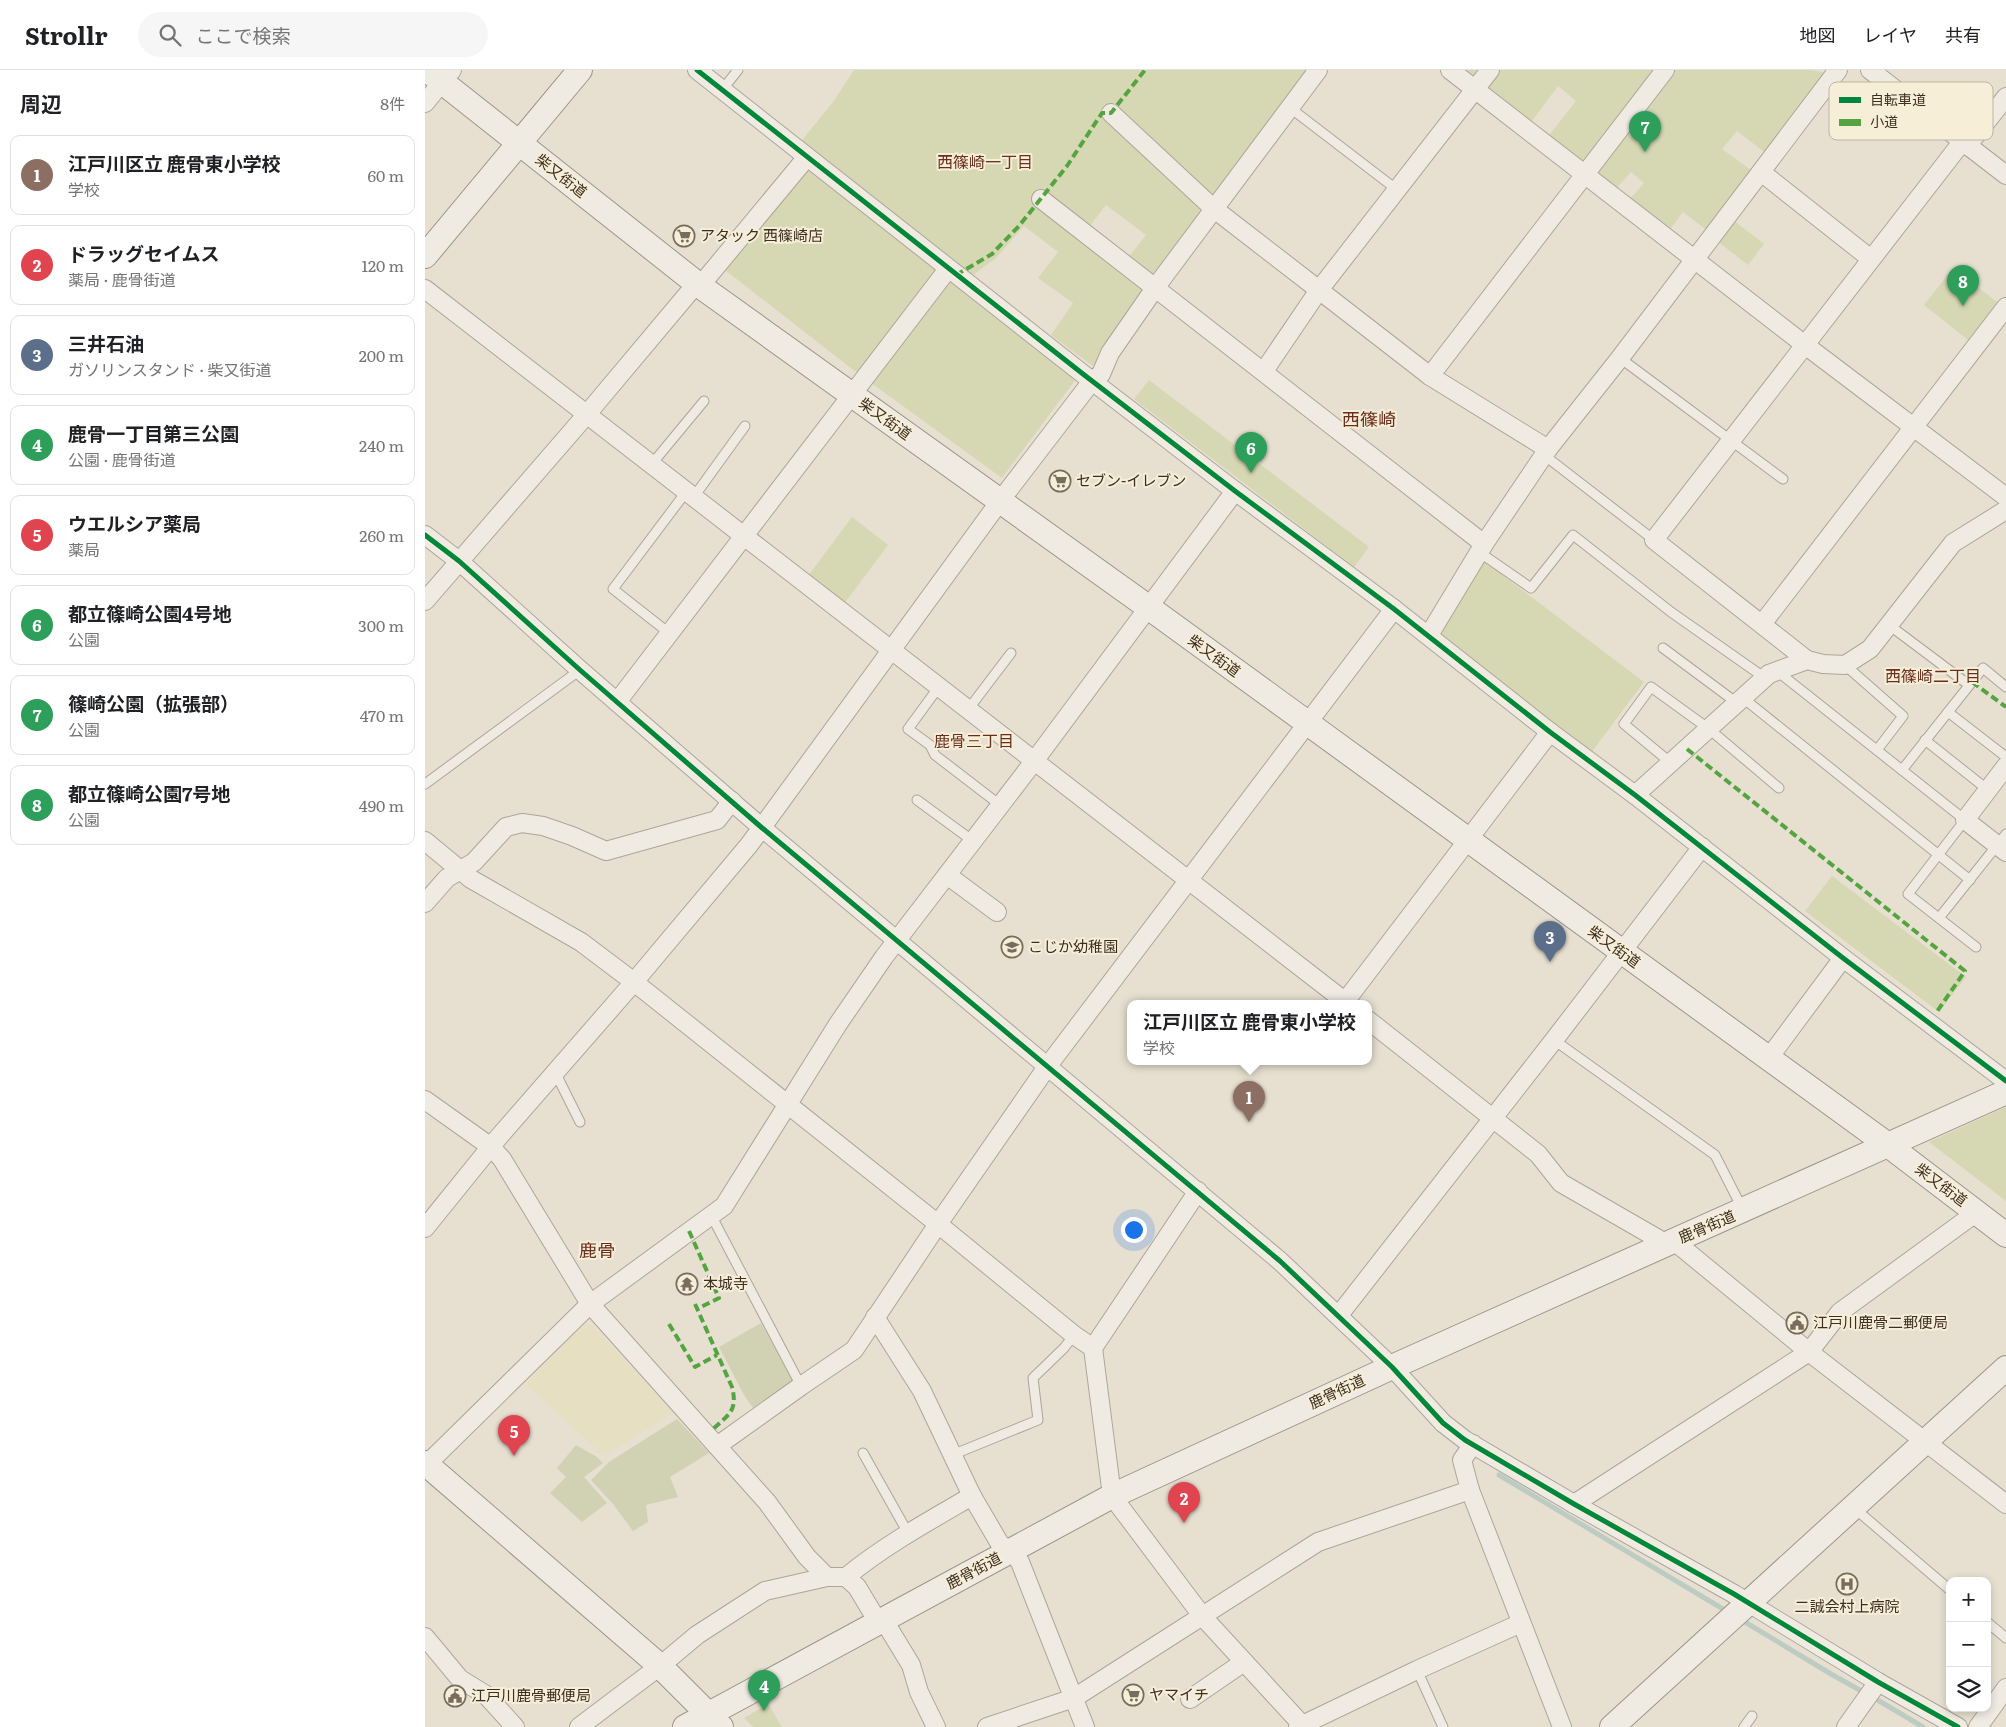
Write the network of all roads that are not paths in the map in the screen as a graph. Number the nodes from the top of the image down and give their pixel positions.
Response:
1 (579, 70) edge
2 (697, 70) edge
3 (738, 70) edge
4 (1317, 70) edge
5 (1450, 70) edge
6 (1490, 70) edge
7 (1665, 70) edge
8 (1838, 70) edge
9 (1870, 70) edge
10 (440, 74) edge
11 (1885, 82) edge
12 (1474, 89) junction
13 (722, 90) junction
14 (2006, 97) edge
15 (425, 103) edge
16 (1289, 107) junction
17 (1993, 112) edge
18 (1111, 113) dead end
19 (1960, 140) edge
20 (1968, 140) edge
21 (519, 144) junction
22 (1965, 144) junction
23 (807, 157) junction
24 (1761, 172) junction
25 (1584, 175) junction
26 (2006, 175) edge
27 (1397, 189) junction
28 (1041, 199) dead end
29 (1213, 208) junction
30 (425, 256) edge
31 (1694, 259) junction
32 (1871, 259) junction
33 (948, 269) junction
34 (699, 284) junction
35 (1155, 288) junction
36 (425, 289) edge
37 (1319, 290) junction
38 (2006, 307) edge
39 (1805, 345) junction
40 (1620, 358) junction
41 (1264, 371) junction
42 (1430, 376) junction
43 (1092, 381) junction
44 (851, 395) junction
45 (704, 401) dead end
46 (587, 414) junction
47 (745, 426) dead end
48 (1914, 427) junction
49 (1731, 441) junction
50 (1546, 452) junction
51 (651, 466) junction
52 (1783, 479) dead end
53 (1235, 491) junction
54 (690, 495) junction
55 (2006, 497) edge
56 (1000, 501) junction
57 (2006, 510) edge
58 (425, 535) edge
59 (742, 536) junction
60 (1654, 540) junction
61 (1482, 548) junction
62 (459, 561) junction
63 (425, 601) edge
64 (1148, 608) junction
65 (1394, 609) junction
66 (1762, 624) junction
67 (1889, 625) junction
68 (669, 633) junction
69 (1429, 635) junction
70 (1663, 648) dead end
71 (891, 650) junction
72 (1011, 653) dead end
73 (1807, 660) junction
74 (1845, 665) junction
75 (580, 670) junction
76 (1771, 674) junction
77 (1969, 685) junction
78 (2006, 686) edge
79 (938, 688) junction
80 (1740, 701) junction
81 (617, 702) junction
82 (967, 711) junction
83 (1948, 712) junction
84 (1307, 723) junction
85 (1709, 729) junction
86 (1550, 732) junction
87 (1925, 740) junction
88 (1877, 750) junction
89 (2006, 757) edge
90 (1035, 760) junction
91 (1671, 762) junction
92 (2006, 766) edge
93 (1902, 770) junction
94 (425, 784) edge
95 (1779, 788) dead end
96 (1988, 790) junction
97 (1635, 796) junction
98 (917, 800) dead end
99 (732, 801) junction
100 (1000, 805) junction
101 (1965, 820) junction
102 (761, 827) junction
103 (1467, 840) junction
104 (425, 841) edge
105 (973, 841) junction
106 (2003, 844) edge
107 (1702, 847) junction
108 (1938, 854) junction
109 (460, 870) junction
110 (947, 875) junction
111 (1187, 880) junction
112 (1969, 880) junction
113 (425, 903) edge
114 (997, 912) dead end
115 (1939, 918) junction
116 (897, 940) junction
117 (1975, 947) dead end
118 (1621, 952) junction
119 (1843, 958) junction
120 (634, 982) junction
121 (1341, 1000) edge
122 (1347, 1000) edge
123 (1372, 1023) edge
124 (1554, 1040) junction
125 (1768, 1058) junction
126 (1047, 1067) junction
127 (555, 1072) junction
128 (2006, 1081) edge
129 (2006, 1092) edge
130 (425, 1100) edge
131 (788, 1106) junction
132 (1493, 1118) junction
133 (580, 1122) dead end
134 (1888, 1145) junction
135 (491, 1147) junction
136 (1197, 1191) junction
137 (1743, 1211) junction
138 (1977, 1212) junction
139 (711, 1215) junction
140 (938, 1224) junction
141 (425, 1228) edge
142 (2006, 1235) edge
143 (1670, 1242) junction
144 (590, 1304) junction
145 (1339, 1315) junction
146 (875, 1317) junction
147 (1073, 1335) junction
148 (1093, 1348) junction
149 (1809, 1352) junction
150 (1392, 1367) junction
151 (2006, 1368) edge
152 (801, 1386) junction
153 (1924, 1442) junction
154 (1473, 1444) junction
155 (717, 1446) junction
156 (863, 1453) dead end
157 (952, 1455) junction
158 (425, 1464) edge
159 (1470, 1490) junction
160 (972, 1496) junction
161 (1112, 1496) junction
162 (1574, 1504) junction
163 (2006, 1504) edge
164 (1853, 1507) junction
165 (908, 1533) junction
166 (1012, 1552) junction
167 (827, 1577) junction
168 (846, 1577) junction
169 (1946, 1587) edge
170 (1748, 1603) junction
171 (1203, 1617) junction
172 (880, 1621) junction
173 (1521, 1623) junction
174 (1991, 1625) edge
175 (425, 1637) edge
176 (2006, 1638) edge
177 (1244, 1662) junction
178 (660, 1666) junction
179 (1417, 1670) junction
180 (1877, 1682) junction
181 (2006, 1688) edge
182 (1074, 1698) junction
183 (1190, 1699) dead end
184 (1752, 1716) dead end
185 (714, 1720) edge
186 (1621, 1724) edge
187 (1301, 1726) edge
188 (515, 1727) edge
189 (579, 1727) edge
190 (685, 1727) edge
191 (936, 1727) edge
192 (987, 1727) edge
193 (1085, 1727) edge
194 (1443, 1727) edge
195 (1562, 1727) edge
196 (1744, 1727) edge
197 (1846, 1727) edge
198 (1958, 1727) edge
199 (1978, 1727) edge

1 - 21 street
2 - 13 street
3 - 13 lane
4 - 16 street
5 - 12 street
6 - 12 street
7 - 25 street
8 - 24 street
9 - 11 street
10 - 15 street
10 - 21 street, 柴又街道
12 - 25 street
12 - 27 street
13 - 23 street
14 - 17 street
16 - 27 lane
16 - 29 street
18 - 29 street
19 - 22 street
20 - 22 street
21 - 30 street
21 - 34 street, 柴又街道
22 - 26 street
22 - 32 street
23 - 33 street
23 - 34 street
24 - 31 street
24 - 32 street
25 - 31 street
25 - 42 street
27 - 37 street
28 - 35 street
29 - 35 street
29 - 37 street
31 - 39 street
31 - 40 street
32 - 39 street
33 - 43 street
33 - 44 street
34 - 44 street, 柴又街道
34 - 46 street
35 - 41 street
35 - 43 street
36 - 46 street
37 - 41 street
37 - 42 street
38 - 48 street
39 - 48 street
39 - 49 street
40 - 49 lane
40 - 50 street
41 - 61 street
42 - 50 street
43 - 53 street
43 - 56 street
44 - 56 street, 柴又街道
44 - 59 street
45 - 51 lane
46 - 51 street
46 - 62 street
47 - 54 lane
48 - 55 street
48 - 66 street
49 - 52 lane
49 - 60 street
50 - 60 lane
50 - 61 street
51 - 54 street
53 - 64 street
53 - 65 street
54 - 59 street
54 - 68 lane
56 - 64 street, 柴又街道
56 - 71 street
57 - 67 street
58 - 62 street
59 - 68 street
59 - 71 street
60 - 66 street
61 - 69 street
61 - 76 lane
62 - 63 street
62 - 75 street
64 - 84 street, 柴又街道
64 - 90 street
65 - 69 street
65 - 84 street
66 - 73 street
67 - 74 street
67 - 77 lane
68 - 81 street
69 - 86 street
70 - 80 lane
71 - 79 street
71 - 102 street
72 - 82 lane
73 - 74 street
73 - 76 street
74 - 88 lane
75 - 81 street
75 - 94 lane
76 - 80 street
76 - 88 lane
77 - 78 lane
77 - 83 lane
79 - 82 street
79 - 100 lane
80 - 85 street
80 - 108 lane
81 - 99 street
82 - 90 street
83 - 87 lane
83 - 89 lane
84 - 103 street, 柴又街道
84 - 111 street
85 - 91 street
85 - 91 lane
85 - 95 lane
86 - 97 street
86 - 103 street
87 - 93 lane
87 - 96 lane
88 - 93 lane
90 - 100 street
90 - 111 street
91 - 97 street
92 - 96 street
93 - 101 lane
96 - 101 street
97 - 107 street
98 - 105 lane
99 - 102 street
99 - 109 street
100 - 105 street
101 - 106 street
101 - 108 lane
102 - 116 street
102 - 120 street
103 - 118 street, 柴又街道
103 - 122 street
104 - 109 street
105 - 110 street
106 - 112 lane
107 - 118 street
107 - 119 street
108 - 112 lane
108 - 115 lane
109 - 113 street
109 - 120 street
110 - 114 street
110 - 116 street
111 - 121 street
111 - 126 street
112 - 115 lane
115 - 117 lane
116 - 126 street
116 - 131 street
118 - 124 street
118 - 125 street, 柴又街道
119 - 125 street
119 - 128 street
120 - 127 street
120 - 131 street
123 - 132 street
124 - 132 street
124 - 137 lane
125 - 134 street, 柴又街道
126 - 136 street
126 - 140 street
127 - 133 lane
127 - 135 street
129 - 134 street, 鹿骨街道
130 - 135 street
131 - 139 street
131 - 140 street
132 - 143 street
132 - 145 street
134 - 137 street, 鹿骨街道
134 - 138 street, 柴又街道
135 - 141 street
135 - 144 street
136 - 145 street
136 - 148 street
137 - 143 street, 鹿骨街道
138 - 142 street, 柴又街道
138 - 149 street
139 - 144 street
139 - 152 lane
140 - 146 street
140 - 147 street
143 - 149 street
143 - 150 street, 鹿骨街道
144 - 155 street
144 - 158 street
145 - 150 street
146 - 152 street
146 - 157 street
147 - 148 street
147 - 157 lane
148 - 161 street
149 - 153 street
149 - 162 street
150 - 154 street
150 - 161 street, 鹿骨街道
151 - 153 street
152 - 155 street
153 - 163 street
153 - 164 street
154 - 159 street
154 - 162 street
155 - 167 street
156 - 165 lane
157 - 160 street
158 - 178 street
159 - 171 street
159 - 173 street
160 - 165 street
160 - 166 street
161 - 166 street, 鹿骨街道
161 - 171 street
162 - 170 street
164 - 169 lane
164 - 170 street
165 - 168 street
166 - 172 street, 鹿骨街道
166 - 182 street
167 - 168 street
167 - 178 street
168 - 172 street
170 - 180 street
170 - 186 street
171 - 177 street
171 - 182 street
172 - 185 street, 鹿骨街道
172 - 191 street
173 - 179 street
173 - 195 street
174 - 176 lane
175 - 188 street
177 - 183 street
177 - 187 street
178 - 185 street
178 - 189 street
179 - 187 street
179 - 194 lane
180 - 197 street
180 - 198 street
181 - 199 street
182 - 192 street
182 - 193 street
184 - 196 lane
185 - 190 street, 鹿骨街道

